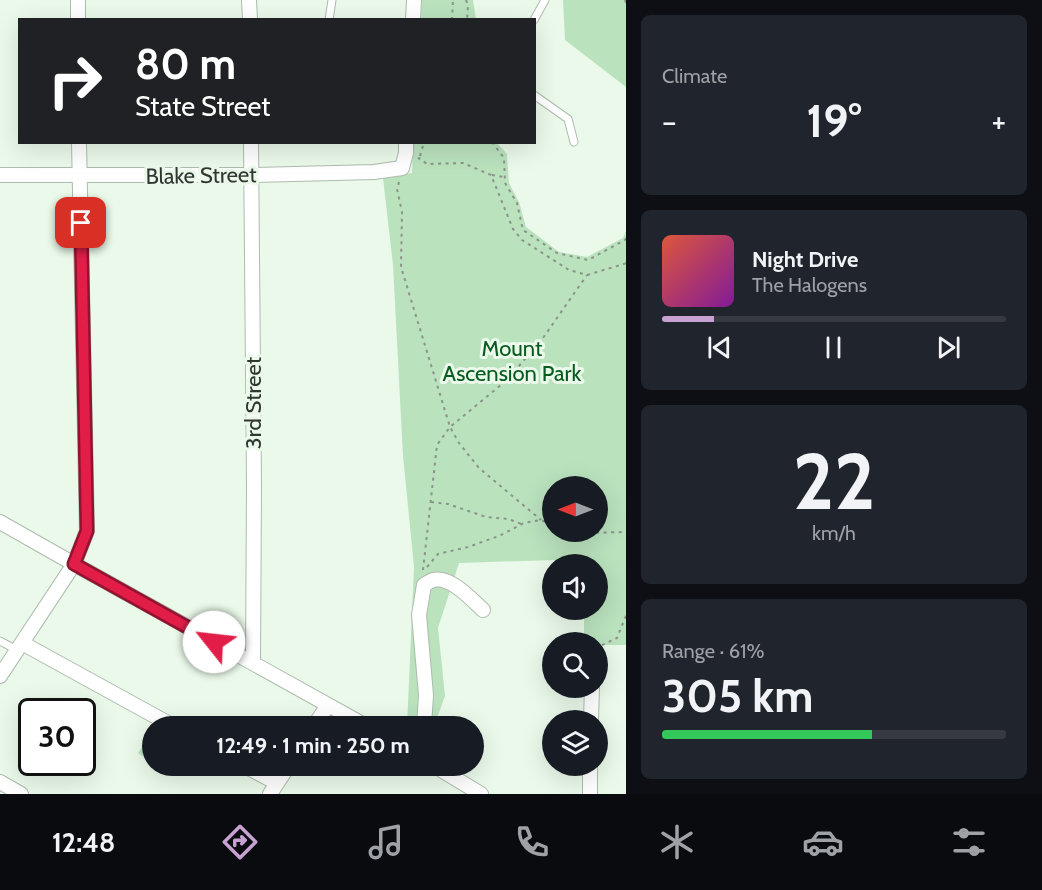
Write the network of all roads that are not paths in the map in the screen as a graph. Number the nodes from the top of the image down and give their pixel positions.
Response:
1 (78, 0) edge
2 (249, 0) edge
3 (332, 0) edge
4 (414, 0) edge
5 (545, 0) edge
6 (78, 18) edge
7 (250, 18) edge
8 (329, 18) edge
9 (413, 18) edge
10 (535, 18) edge
11 (536, 96) edge
12 (574, 142) dead end
13 (79, 144) edge
14 (251, 144) edge
15 (406, 144) edge
16 (252, 175) junction
17 (0, 176) edge
18 (80, 176) junction
19 (0, 522) edge
20 (74, 564) junction
21 (483, 610) dead end
22 (0, 641) edge
23 (20, 646) junction
24 (253, 663) junction
25 (0, 676) edge
26 (328, 705) junction
27 (154, 716) edge
28 (321, 716) edge
29 (348, 716) edge
30 (425, 716) edge
31 (257, 776) edge
32 (282, 776) edge
33 (451, 776) edge
34 (590, 776) edge
35 (0, 782) edge
36 (273, 789) edge
37 (21, 794) edge
38 (481, 794) edge
39 (590, 794) edge

1 - 6 street
2 - 7 street
3 - 8 lane
4 - 9 street
5 - 10 lane
11 - 12 lane
13 - 18 street
14 - 16 street, 3rd Street
15 - 16 street, Blake Street
16 - 18 street, Blake Street
16 - 24 street, 3rd Street
17 - 18 street, Blake Street
18 - 20 street
19 - 20 street
20 - 23 street
20 - 24 street
21 - 30 street
22 - 23 lane
23 - 25 street
23 - 27 street
24 - 26 street
26 - 28 street
26 - 29 street
31 - 36 street
32 - 36 street
33 - 38 street
34 - 39 street
35 - 37 street

